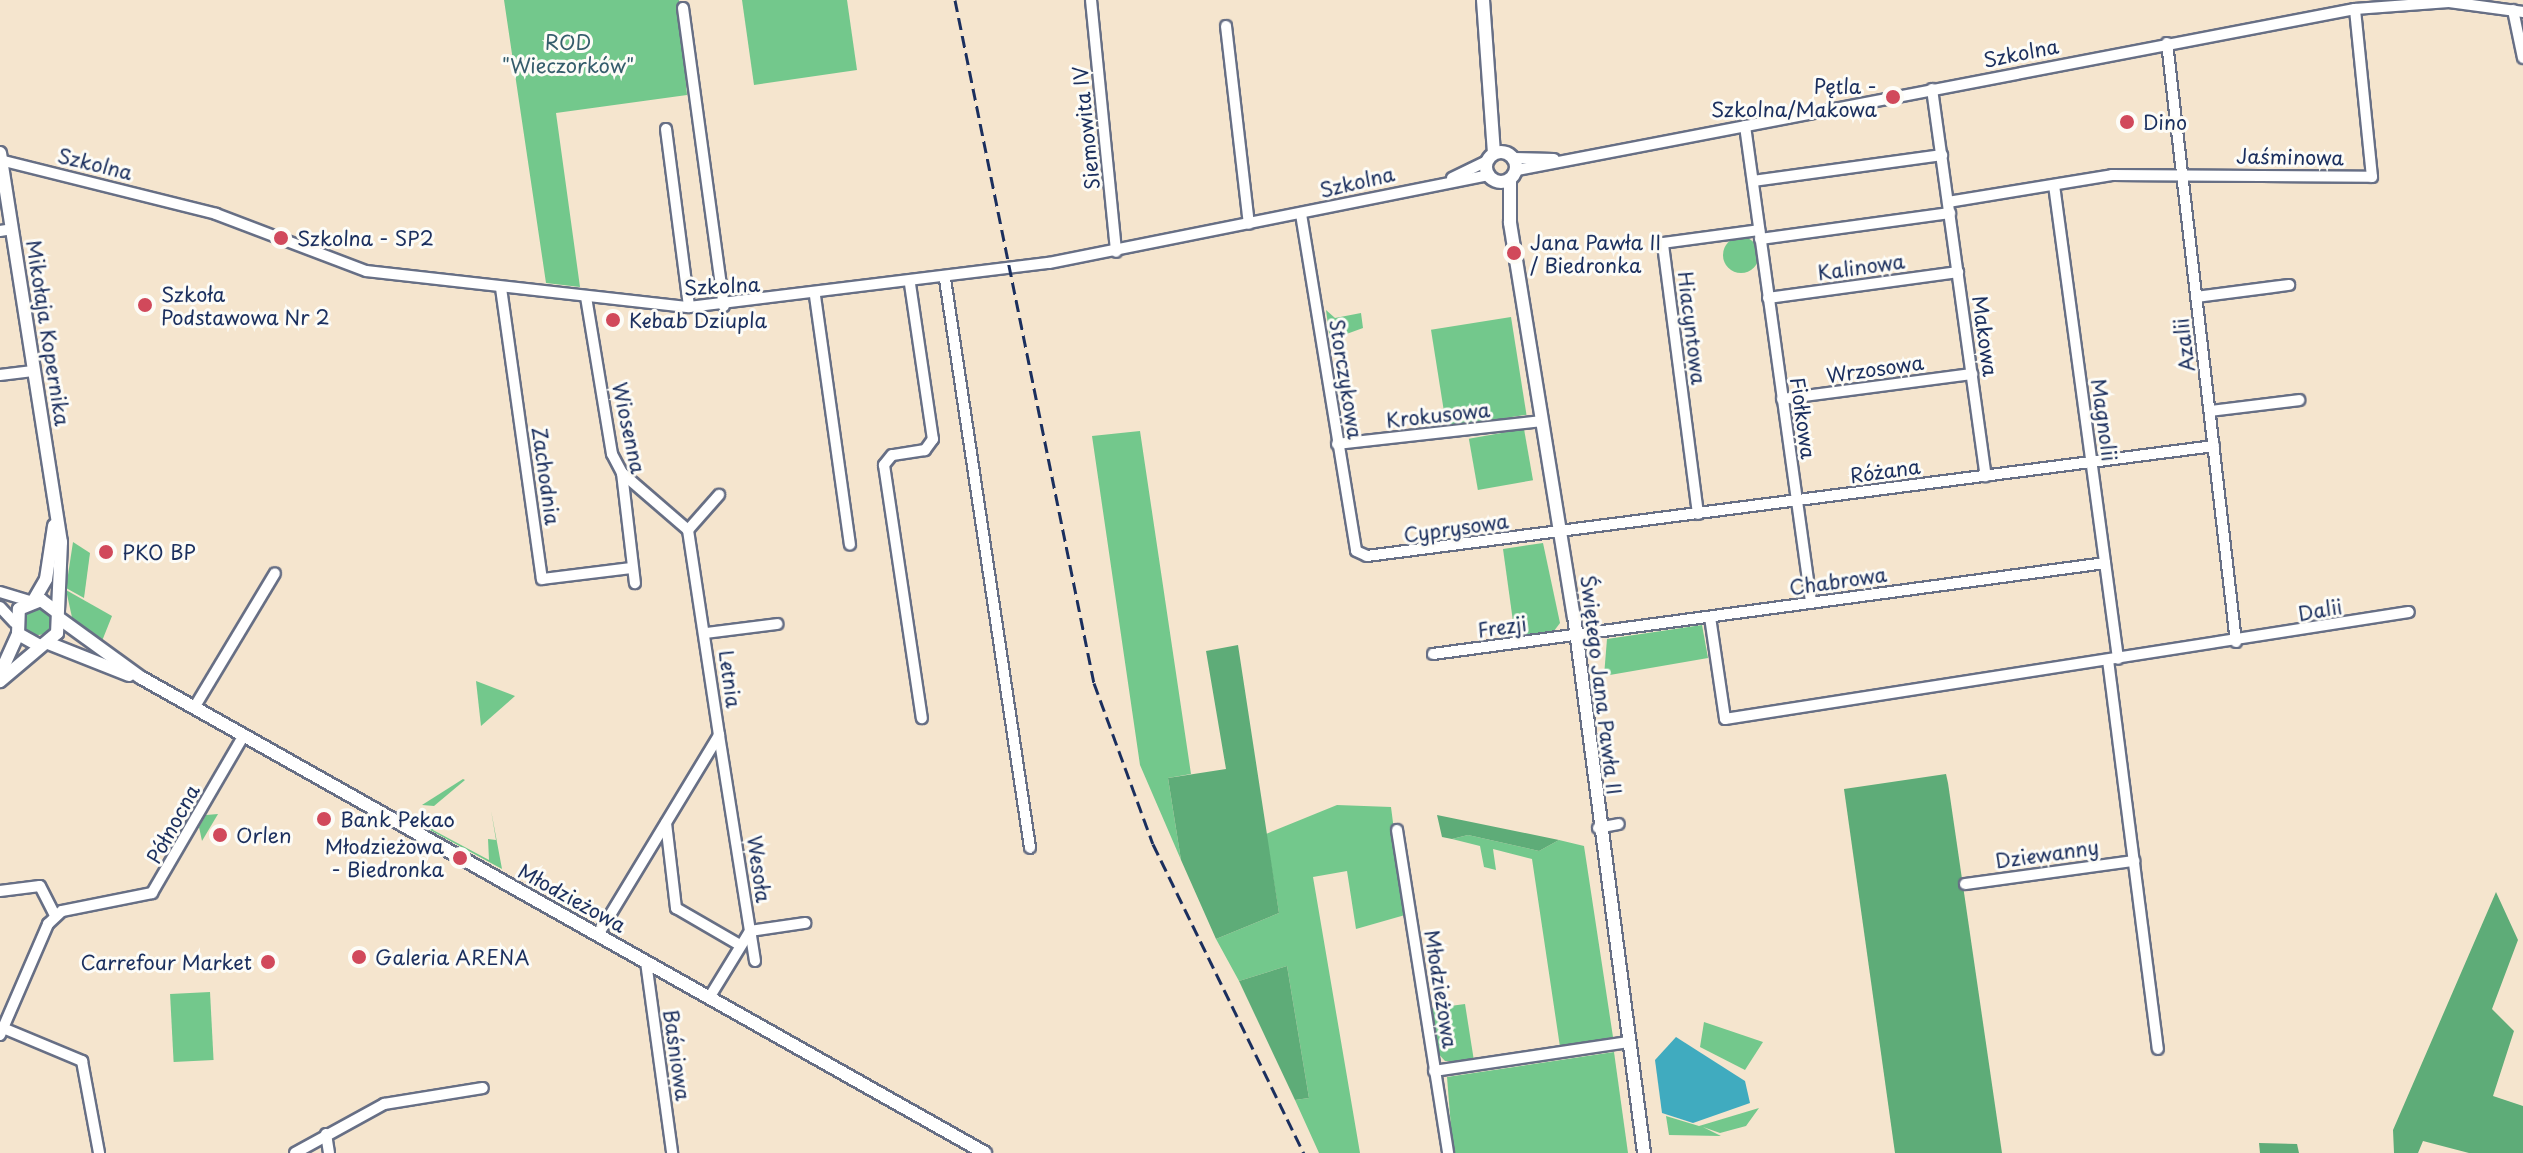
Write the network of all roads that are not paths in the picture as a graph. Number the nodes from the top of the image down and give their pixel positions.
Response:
1 (1091, 0) edge
2 (1483, 0) edge
3 (683, 8) dead end
4 (2355, 9) junction
5 (2518, 11) edge
6 (1226, 26) dead end
7 (2167, 43) junction
8 (2523, 58) edge
9 (1932, 89) junction
10 (1745, 126) junction
11 (666, 129) dead end
12 (1942, 155) junction
13 (0, 158) edge
14 (1505, 162) junction
15 (2183, 172) junction
16 (1452, 178) junction
17 (1492, 178) junction
18 (1753, 181) junction
19 (2054, 185) junction
20 (1949, 207) junction
21 (1301, 214) junction
22 (1510, 223) junction
23 (1249, 224) junction
24 (6, 230) edge
25 (1759, 234) junction
26 (1116, 252) junction
27 (1958, 272) junction
28 (945, 279) junction
29 (910, 284) junction
30 (2289, 285) dead end
31 (501, 288) junction
32 (815, 296) junction
33 (586, 297) junction
34 (2196, 297) junction
35 (1768, 298) junction
36 (724, 306) junction
37 (689, 307) junction
38 (33, 371) junction
39 (1972, 374) junction
40 (0, 375) edge
41 (1782, 399) junction
42 (2299, 400) dead end
43 (2210, 411) junction
44 (1542, 421) junction
45 (1337, 444) junction
46 (2214, 446) junction
47 (2092, 462) junction
48 (622, 473) junction
49 (1986, 476) junction
50 (719, 495) dead end
51 (1796, 501) junction
52 (1698, 514) junction
53 (55, 519) junction
54 (688, 530) junction
55 (1561, 533) junction
56 (850, 545) dead end
57 (1356, 551) joint
58 (2105, 563) junction
59 (632, 568) junction
60 (275, 573) dead end
61 (635, 583) dead end
62 (0, 592) edge
63 (32, 600) junction
64 (1811, 602) junction
65 (0, 607) edge
66 (2409, 612) dead end
67 (58, 616) junction
68 (1710, 617) junction
69 (777, 624) dead end
70 (16, 628) junction
71 (706, 633) junction
72 (1576, 635) junction
73 (2236, 642) junction
74 (43, 644) junction
75 (1433, 654) dead end
76 (2113, 660) junction
77 (0, 674) edge
78 (140, 677) junction
79 (0, 681) edge
80 (194, 708) junction
81 (922, 718) dead end
82 (244, 735) junction
83 (719, 735) junction
84 (666, 822) junction
85 (1619, 824) dead end
86 (1598, 828) junction
87 (1397, 830) dead end
88 (1030, 848) dead end
89 (2134, 861) junction
90 (1965, 884) dead end
91 (0, 891) edge
92 (55, 916) junction
93 (805, 923) dead end
94 (750, 931) junction
95 (598, 935) junction
96 (738, 944) junction
97 (755, 961) dead end
98 (646, 962) junction
99 (709, 998) junction
100 (1, 1032) edge
101 (1627, 1042) junction
102 (2158, 1049) dead end
103 (1434, 1071) junction
104 (483, 1088) dead end
105 (326, 1134) junction
106 (99, 1153) edge
107 (295, 1153) edge
108 (329, 1153) edge
109 (672, 1153) edge
110 (985, 1153) edge
111 (1448, 1153) edge
112 (1644, 1153) edge

1 - 26 street, Siemowita IV
2 - 14 street, Świętego Jana Pawła II
3 - 36 street
4 - 5 street, Szkolna
4 - 7 street, Szkolna
4 - 15 street, Jaśminowa
5 - 8 street
6 - 23 street
7 - 9 street, Szkolna
7 - 15 street, Azalii
9 - 10 street, Szkolna
9 - 12 street, Makowa
10 - 14 street, Szkolna
10 - 18 street, Fiołkowa
11 - 37 street
12 - 18 street
12 - 20 street, Makowa
13 - 24 street, Mikołaja Kopernika
13 - 31 street, Szkolna
14 - 16 street, Szkolna
14 - 17 street
14 - 17 street, Świętego Jana Pawła II
14 - 22 street, Świętego Jana Pawła II
15 - 19 street
15 - 34 street, Azalii
16 - 17 street, Szkolna
16 - 21 street, Szkolna
17 - 22 street, Świętego Jana Pawła II
18 - 25 street, Fiołkowa
19 - 20 street
19 - 47 street, Magnolii
20 - 25 street
20 - 27 street, Makowa
21 - 23 street, Szkolna
21 - 45 street, Storczykowa
22 - 44 street, Świętego Jana Pawła II
23 - 26 street, Szkolna
24 - 38 street, Mikołaja Kopernika
25 - 35 street, Fiołkowa
25 - 52 street, Hiacyntowa
26 - 28 street, Szkolna
27 - 35 street, Kalinowa
27 - 39 street, Makowa
28 - 29 street, Szkolna
28 - 88 street
29 - 32 street, Szkolna
29 - 81 street
30 - 34 street
31 - 33 street, Szkolna
31 - 59 street, Zachodnia
32 - 36 street, Szkolna
32 - 56 street
33 - 37 street, Szkolna
33 - 48 street, Wiosenna
34 - 43 street, Azalii
35 - 41 street, Fiołkowa
36 - 37 street, Szkolna
38 - 40 street
38 - 53 street, Mikołaja Kopernika
39 - 41 street, Wrzosowa
39 - 49 street, Makowa
41 - 51 street, Fiołkowa
42 - 43 street
43 - 46 street, Azalii
44 - 45 street, Krokusowa
44 - 55 street, Świętego Jana Pawła II
45 - 57 street, Storczykowa
46 - 47 street, Różana
46 - 73 street, Azalii
47 - 49 street, Różana
47 - 58 street, Magnolii
48 - 54 street
48 - 59 street, Wiosenna
49 - 51 street, Różana
50 - 54 street
51 - 52 street, Różana
51 - 64 street, Fiołkowa
52 - 55 street, Różana
53 - 63 street, Mikołaja Kopernika
53 - 67 street, Mikołaja Kopernika
54 - 71 street, Letnia
55 - 57 street, Cyprysowa
55 - 72 street, Świętego Jana Pawła II
58 - 64 street, Chabrowa
58 - 76 street, Magnolii
59 - 61 street, Wiosenna
60 - 80 street
62 - 63 street
63 - 67 street, Młodzieżowa
63 - 70 street, Mikołaja Kopernika
64 - 68 street, Chabrowa
65 - 70 street
66 - 73 street, Dalii
67 - 74 street
67 - 78 street, Młodzieżowa
68 - 72 street, Chabrowa
68 - 76 street, Dalii
69 - 71 street
70 - 74 street, Młodzieżowa
70 - 77 street, Mikołaja Kopernika
71 - 83 street, Letnia
72 - 75 street, Frezji
72 - 86 street, Świętego Jana Pawła II
73 - 76 street, Dalii
74 - 78 street, Młodzieżowa
74 - 79 street
76 - 89 street, Magnolii
78 - 80 street, Młodzieżowa
80 - 82 street, Młodzieżowa
82 - 92 street, Północna
82 - 95 street, Młodzieżowa
83 - 84 street, Letnia
83 - 94 street, Wesoła
84 - 95 street, Letnia
84 - 96 street
85 - 86 street
86 - 101 street, Świętego Jana Pawła II
87 - 103 street, Młodzieżowa
89 - 90 street, Dziewanny
89 - 102 street, Magnolii
91 - 92 street
92 - 100 street
93 - 94 street
94 - 96 street, Wesoła
94 - 97 street
95 - 98 street, Młodzieżowa
96 - 99 street, Wesoła
98 - 99 street, Młodzieżowa
98 - 109 street, Baśniowa
99 - 110 street, Młodzieżowa
100 - 106 street
101 - 103 street
101 - 112 street, Świętego Jana Pawła II
103 - 111 street, Młodzieżowa
104 - 105 street
105 - 107 street
105 - 108 street

